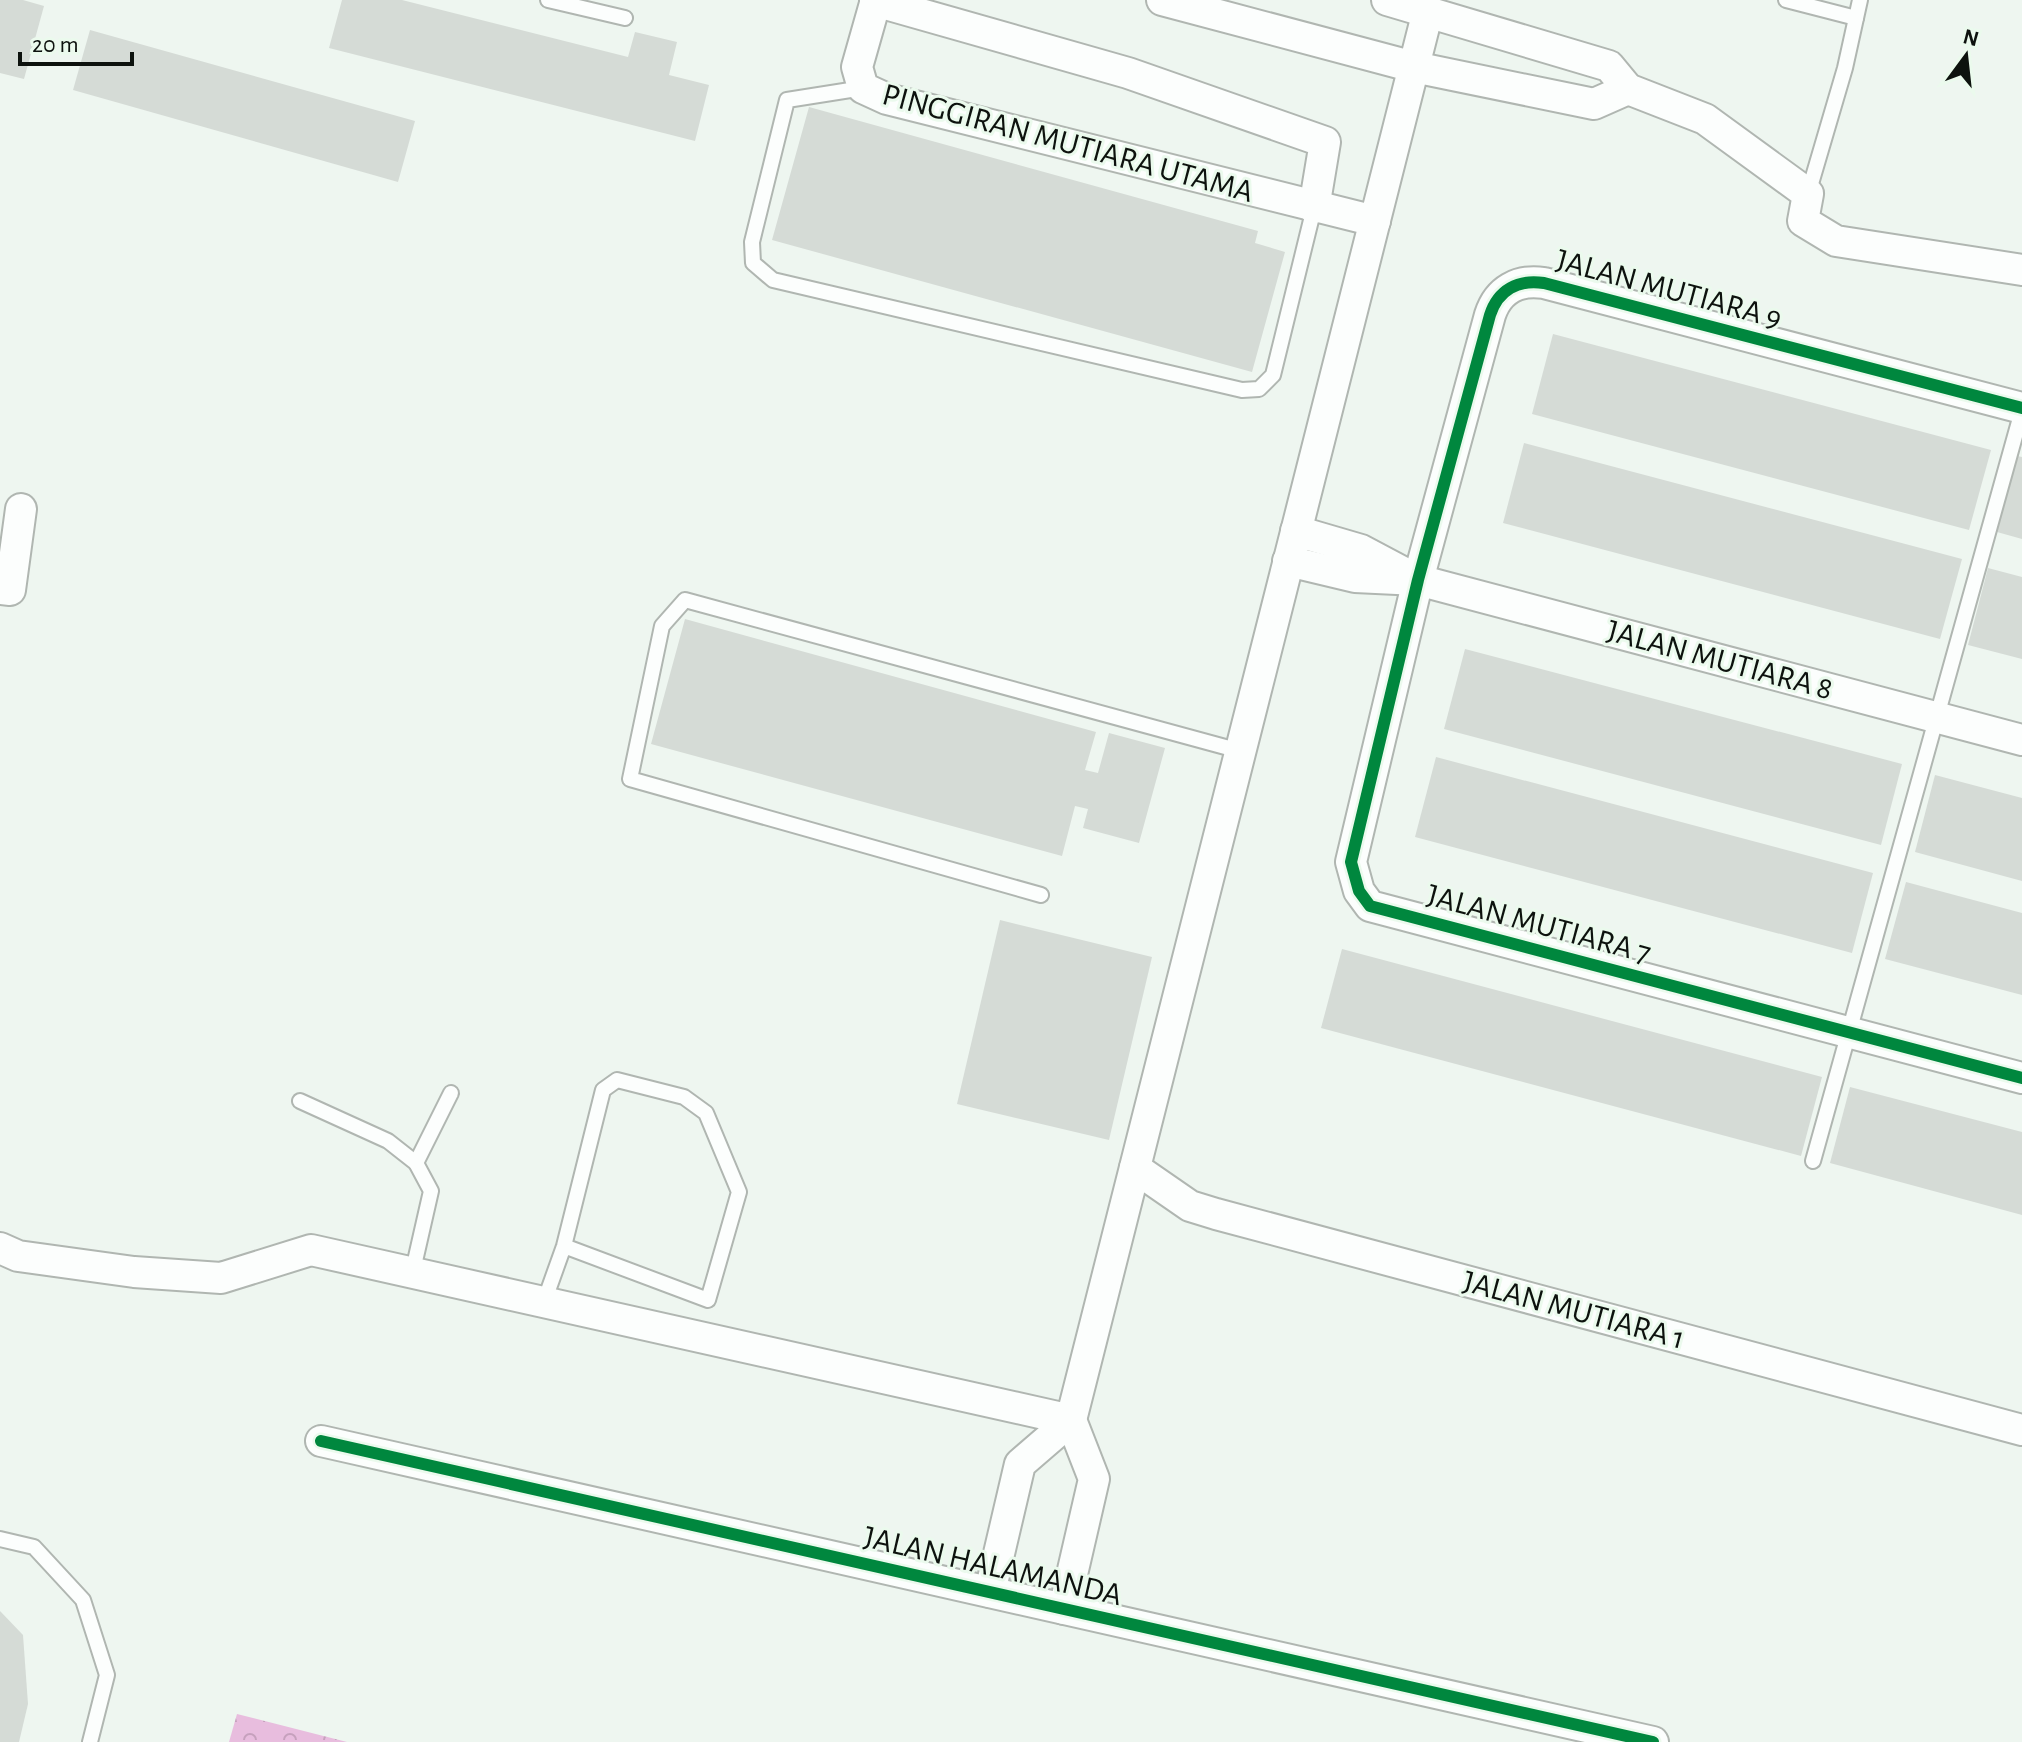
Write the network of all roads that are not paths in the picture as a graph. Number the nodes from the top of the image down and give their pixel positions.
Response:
1 (548, 0) edge
2 (1162, 0) edge
3 (1387, 0) edge
4 (1786, 0) edge
5 (1860, 0) edge
6 (876, 1) edge
7 (1428, 11) junction
8 (625, 18) dead end
9 (1856, 18) junction
10 (1414, 67) junction
11 (863, 88) junction
12 (1628, 89) junction
13 (1808, 194) junction
14 (1314, 208) junction
15 (1375, 221) junction
16 (2022, 270) edge
17 (2022, 410) edge
18 (21, 509) dead end
19 (1296, 531) junction
20 (1288, 561) junction
21 (1418, 580) junction
22 (0, 589) edge
23 (1936, 717) junction
24 (2022, 740) edge
25 (1240, 751) junction
26 (1041, 895) dead end
27 (1849, 1032) junction
28 (2022, 1078) edge
29 (451, 1093) dead end
30 (300, 1101) dead end
31 (1813, 1161) dead end
32 (416, 1163) junction
33 (1135, 1168) junction
34 (564, 1246) junction
35 (0, 1248) edge
36 (413, 1270) junction
37 (544, 1302) junction
38 (1071, 1420) junction
39 (2022, 1430) edge
40 (321, 1441) dead end
41 (0, 1539) edge
42 (990, 1592) junction
43 (1064, 1609) junction
44 (90, 1742) edge
45 (1653, 1742) edge

1 - 8 lane
2 - 10 street
3 - 7 street
4 - 9 lane
5 - 9 lane
6 - 11 street, PINGGIRAN MUTIARA UTAMA
6 - 14 street, PINGGIRAN MUTIARA UTAMA
7 - 10 street
7 - 12 street
9 - 13 lane
10 - 12 street
10 - 15 street
11 - 14 street, PINGGIRAN MUTIARA UTAMA
11 - 14 lane
12 - 13 street
13 - 16 street
14 - 15 street, PINGGIRAN MUTIARA UTAMA
15 - 19 street
17 - 21 street, JALAN MUTIARA 9
17 - 23 lane
18 - 22 street
19 - 20 street
19 - 21 street, JALAN MUTIARA 8
20 - 21 street, JALAN MUTIARA 8
20 - 25 street
21 - 23 street, JALAN MUTIARA 8
21 - 27 street, JALAN MUTIARA 7
23 - 24 street, JALAN MUTIARA 8
23 - 27 lane
25 - 26 lane
25 - 33 street
27 - 28 street, JALAN MUTIARA 7
27 - 31 lane
29 - 32 lane
30 - 32 lane
32 - 36 lane
33 - 38 street
33 - 39 street, JALAN MUTIARA 1
34 - 34 lane
34 - 37 lane
35 - 36 street
36 - 37 street
37 - 38 street
38 - 42 street
38 - 43 street
40 - 42 street, JALAN HALAMANDA
41 - 44 lane
42 - 43 street, JALAN HALAMANDA
43 - 45 street, JALAN HALAMANDA

